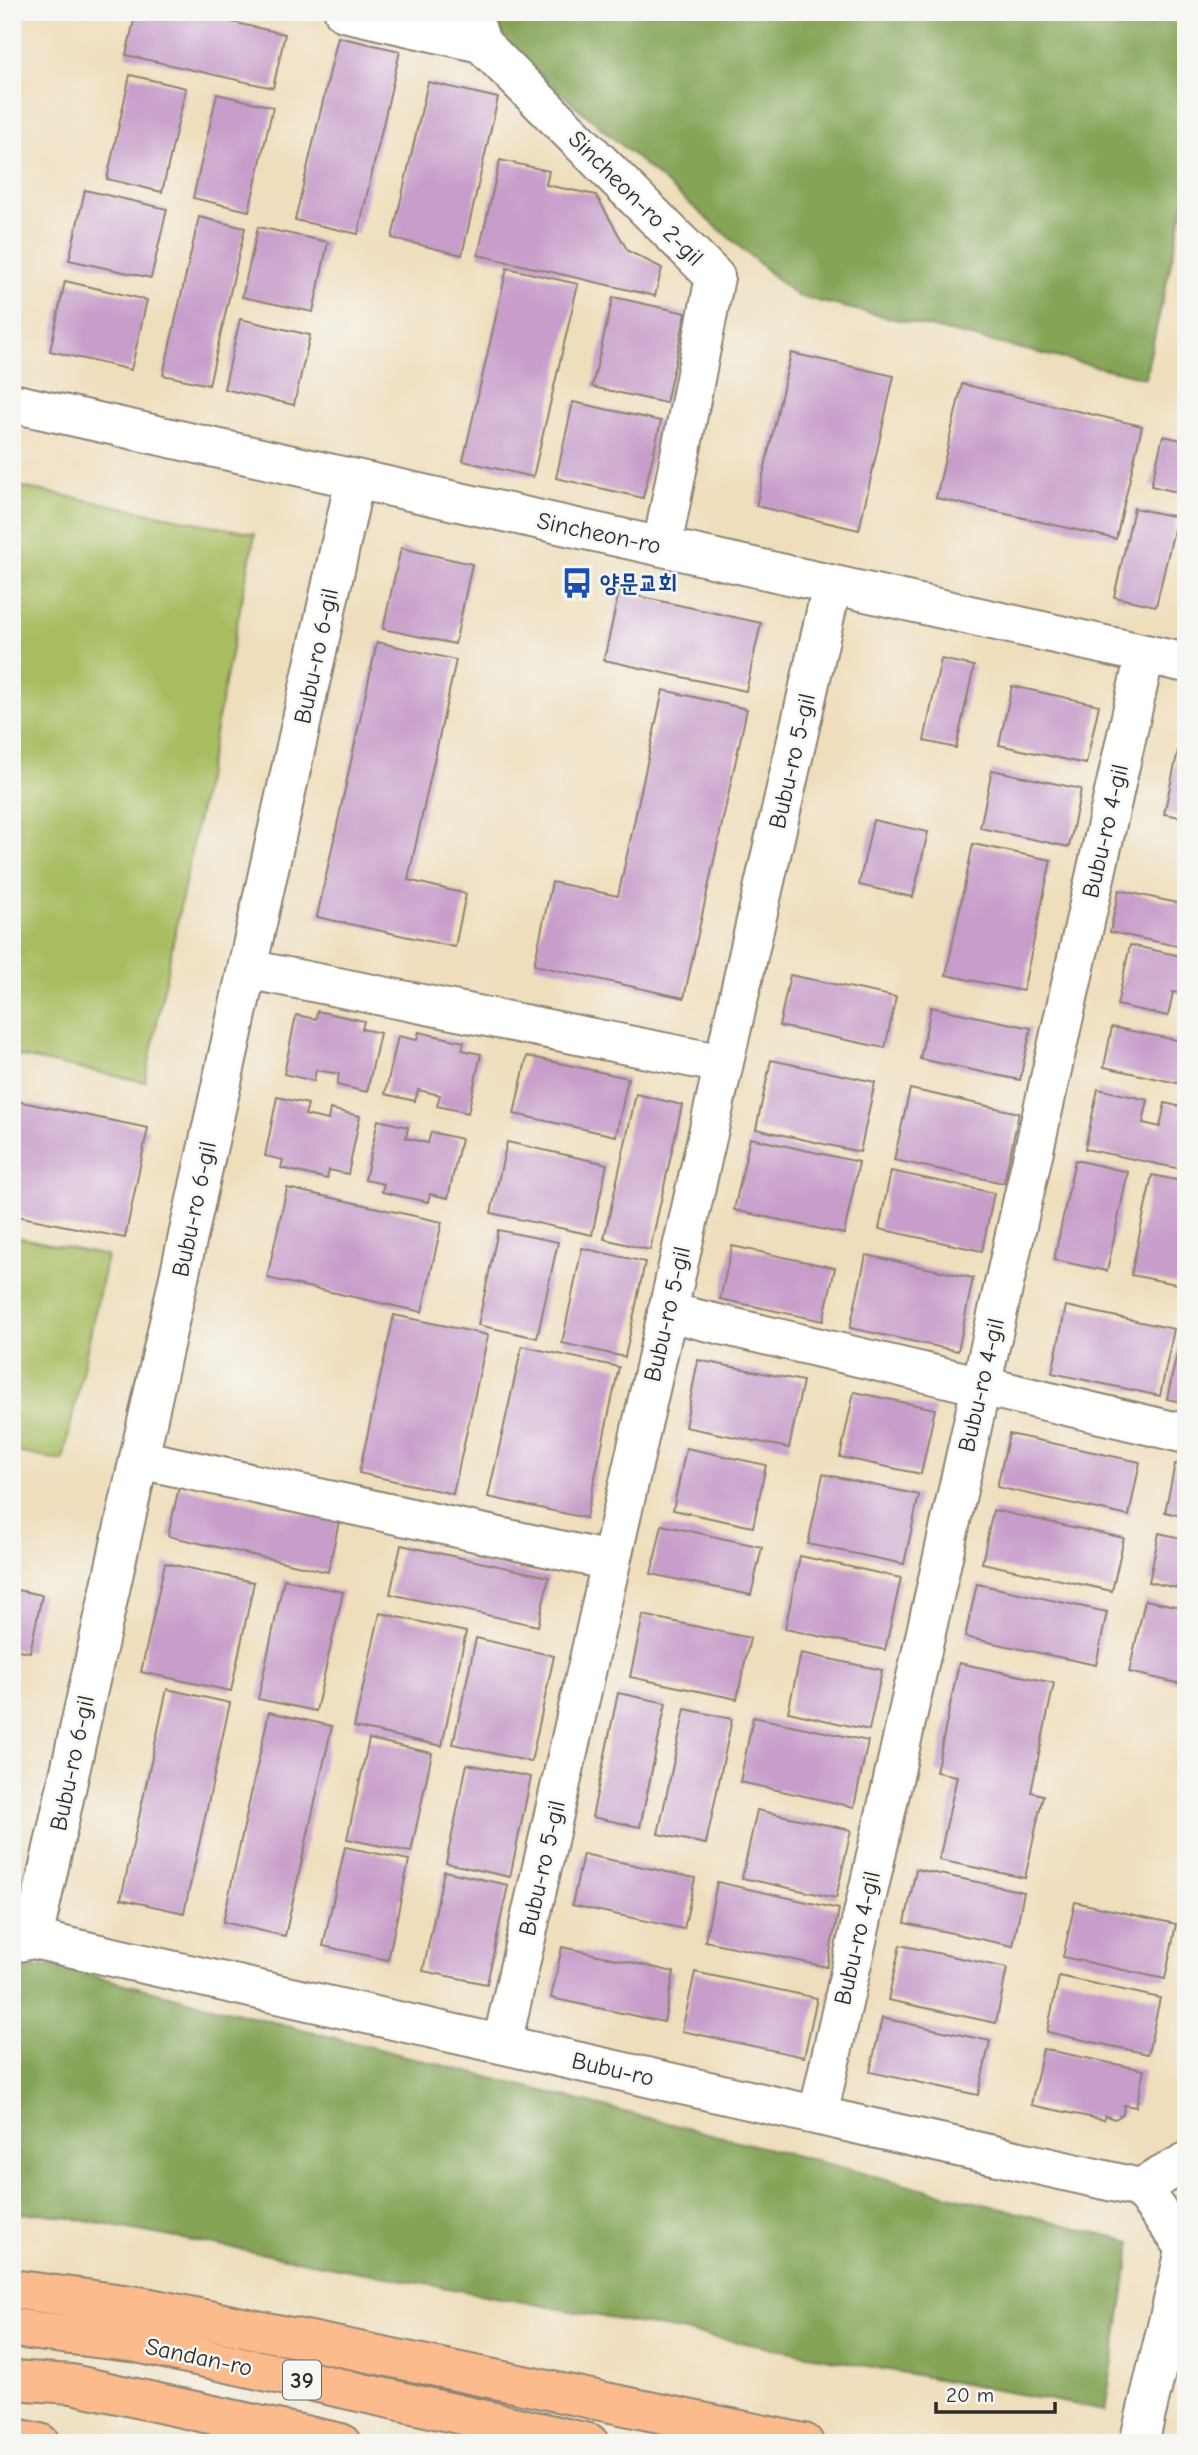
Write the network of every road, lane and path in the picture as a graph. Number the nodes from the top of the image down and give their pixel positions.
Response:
1 (344, 12) edge
2 (476, 27) edge
3 (12, 403) edge
4 (355, 479) junction
5 (662, 547) junction
6 (832, 584) junction
7 (1145, 654) junction
8 (1186, 663) edge
9 (247, 969) junction
10 (723, 1064) junction
11 (667, 1312) junction
12 (981, 1386) junction
13 (1186, 1434) edge
14 (139, 1459) junction
15 (611, 1561) junction
16 (23, 1941) edge
17 (502, 2045) junction
18 (818, 2115) junction
19 (1186, 2162) edge
20 (1140, 2188) junction
21 (1186, 2247) edge
22 (12, 2290) edge
23 (12, 2328) edge
24 (12, 2380) edge
25 (12, 2437) edge
26 (40, 2443) edge
27 (341, 2443) edge
28 (589, 2443) edge
29 (804, 2443) edge
30 (1139, 2443) edge

1 - 2 street, Sincheon-ro 2-gil
2 - 5 street, Sincheon-ro 2-gil
3 - 4 street, Sincheon-ro
4 - 5 street, Sincheon-ro
4 - 9 street, Bubu-ro 6-gil
5 - 6 street, Sincheon-ro
6 - 7 street, Sincheon-ro
6 - 10 street, Bubu-ro 5-gil
7 - 8 street, Sincheon-ro
7 - 12 street, Bubu-ro 4-gil
9 - 10 street
9 - 14 street, Bubu-ro 6-gil
10 - 11 street, Bubu-ro 5-gil
11 - 12 street
11 - 15 street, Bubu-ro 5-gil
12 - 13 street
12 - 18 street, Bubu-ro 4-gil
14 - 15 street
14 - 16 street, Bubu-ro 6-gil
15 - 17 street, Bubu-ro 5-gil
16 - 17 street, Bubu-ro
17 - 18 street, Bubu-ro
18 - 20 street, Bubu-ro
19 - 20 street
20 - 21 street
21 - 30 street
22 - 29 main road
23 - 28 main road, Sandan-ro / 39
24 - 27 main road, 39
25 - 26 main road

